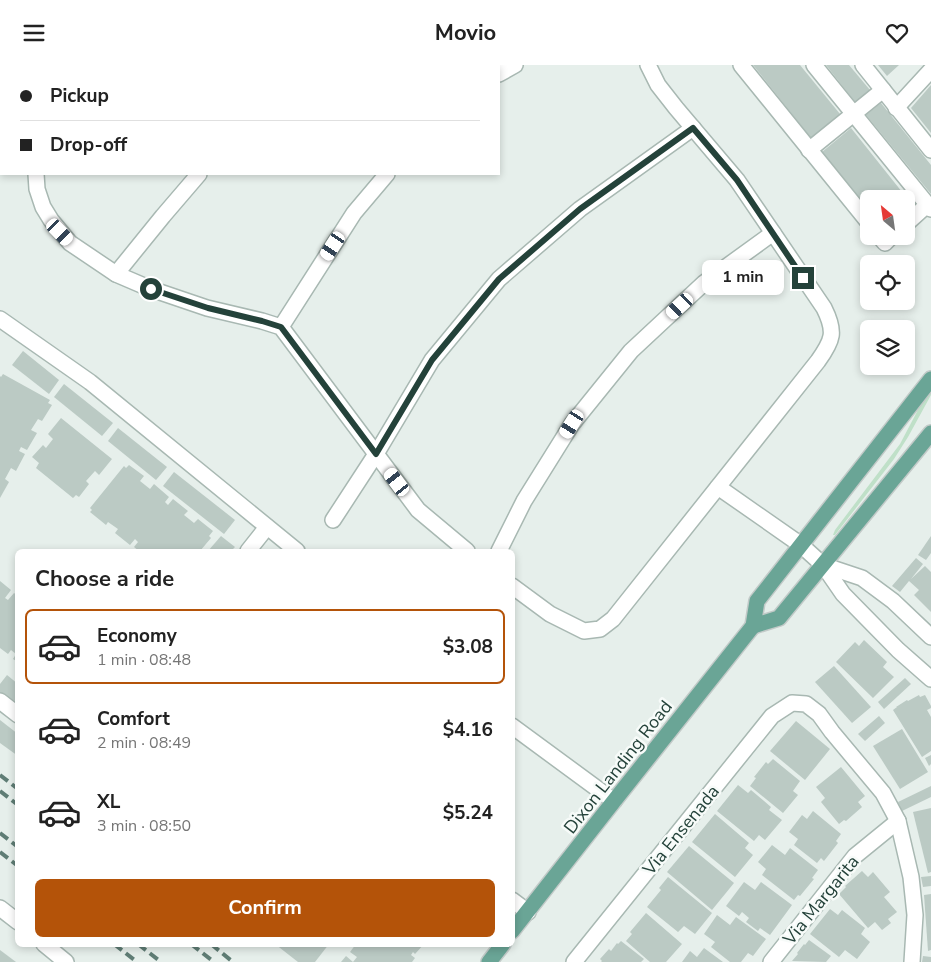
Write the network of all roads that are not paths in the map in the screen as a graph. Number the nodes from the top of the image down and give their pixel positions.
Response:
1 (515, 65) edge
2 (648, 65) edge
3 (741, 65) edge
4 (814, 65) edge
5 (863, 65) edge
6 (931, 70) edge
7 (500, 73) edge
8 (883, 90) junction
9 (896, 108) junction
10 (853, 114) junction
11 (693, 128) junction
12 (810, 150) junction
13 (931, 150) edge
14 (36, 175) edge
15 (198, 175) edge
16 (384, 176) edge
17 (929, 207) edge
18 (860, 212) edge
19 (915, 217) edge
20 (773, 233) junction
21 (116, 274) junction
22 (0, 319) edge
23 (281, 327) junction
24 (931, 379) edge
25 (931, 433) edge
26 (376, 454) junction
27 (718, 487) junction
28 (333, 520) dead end
29 (267, 527) junction
30 (801, 545) junction
31 (250, 549) edge
32 (294, 549) edge
33 (465, 549) edge
34 (500, 549) edge
35 (823, 565) junction
36 (515, 588) edge
37 (753, 626) junction
38 (931, 637) edge
39 (931, 679) edge
40 (0, 701) edge
41 (15, 713) edge
42 (515, 728) edge
43 (614, 801) junction
44 (898, 821) junction
45 (515, 902) edge
46 (0, 908) edge
47 (528, 912) junction
48 (15, 920) edge
49 (515, 928) edge
50 (48, 947) edge
51 (501, 947) edge
52 (66, 962) edge
53 (489, 962) edge
54 (574, 962) edge
55 (771, 962) edge
56 (912, 962) edge

1 - 7 street
2 - 11 street
3 - 12 street
4 - 10 street
5 - 8 street
6 - 9 street
8 - 9 street
8 - 10 street
9 - 13 street
10 - 12 street
10 - 17 street
11 - 20 street
11 - 26 street
12 - 18 street
14 - 21 street
15 - 21 street
16 - 23 street
17 - 19 street
20 - 27 street
20 - 34 street
21 - 23 street
22 - 29 street
23 - 26 street
24 - 30 main road, Dixon Landing Road
25 - 35 main road
26 - 28 street
26 - 33 street
27 - 30 street
27 - 36 street
29 - 31 street
29 - 32 street
30 - 35 street
30 - 37 main road, Dixon Landing Road
35 - 37 main road
35 - 38 street
35 - 39 street
37 - 43 main road, Dixon Landing Road
40 - 41 street
42 - 43 street
43 - 47 main road, Dixon Landing Road
44 - 54 street, Via Ensenada
44 - 55 street, Via Margarita
44 - 56 street
45 - 47 street
46 - 48 street
47 - 49 main road, Dixon Landing Road
50 - 52 street
51 - 53 main road

